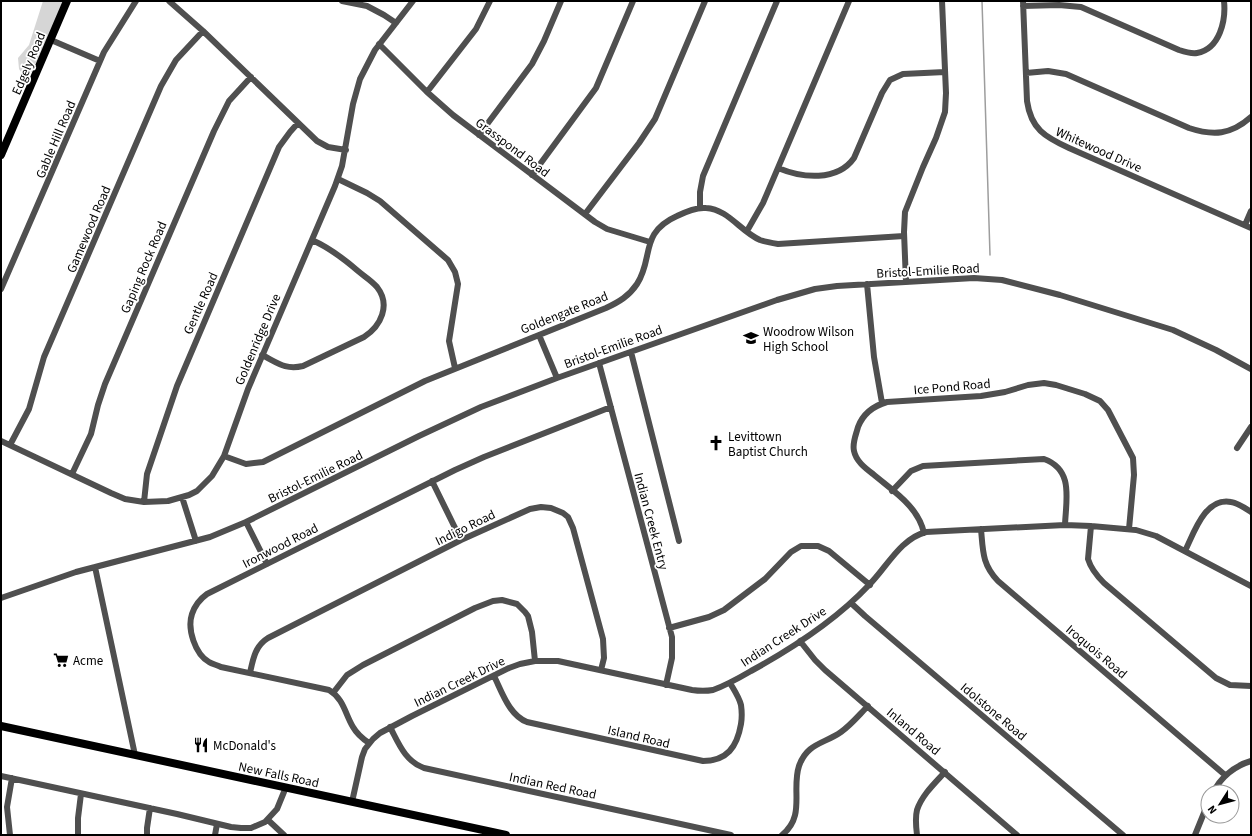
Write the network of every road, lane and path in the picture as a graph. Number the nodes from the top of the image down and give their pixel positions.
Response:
1 (68, 1) edge
2 (136, 1) edge
3 (170, 1) edge
4 (342, 1) edge
5 (413, 1) edge
6 (490, 1) edge
7 (561, 1) edge
8 (633, 1) edge
9 (705, 1) edge
10 (777, 1) edge
11 (849, 1) edge
12 (942, 1) edge
13 (1224, 1) edge
14 (1023, 4) edge
15 (396, 23) junction
16 (203, 31) junction
17 (51, 40) junction
18 (379, 44) junction
19 (100, 61) junction
20 (945, 72) junction
21 (1026, 73) junction
22 (251, 77) junction
23 (427, 92) junction
24 (1251, 117) edge
25 (298, 123) junction
26 (479, 135) junction
27 (346, 150) junction
28 (1, 155) edge
29 (778, 168) junction
30 (532, 175) junction
31 (338, 179) junction
32 (700, 208) junction
33 (1251, 211) edge
34 (585, 214) junction
35 (1248, 227) edge
36 (747, 231) junction
37 (904, 236) junction
38 (312, 240) junction
39 (650, 242) junction
40 (906, 282) junction
41 (867, 284) junction
42 (1, 289) edge
43 (539, 335) junction
44 (631, 352) junction
45 (262, 355) junction
46 (599, 363) junction
47 (455, 368) junction
48 (1251, 369) edge
49 (557, 378) junction
50 (882, 403) junction
51 (610, 407) junction
52 (1251, 427) edge
53 (1, 441) edge
54 (10, 445) junction
55 (1237, 448) dead end
56 (224, 456) junction
57 (72, 474) junction
58 (432, 481) junction
59 (892, 491) junction
60 (182, 497) junction
61 (144, 502) junction
62 (1251, 512) edge
63 (246, 522) junction
64 (1065, 525) junction
65 (1091, 526) junction
66 (981, 529) junction
67 (1129, 529) junction
68 (924, 532) junction
69 (461, 540) junction
70 (196, 541) junction
71 (679, 541) dead end
72 (1185, 551) junction
73 (267, 564) junction
74 (95, 567) junction
75 (870, 585) junction
76 (1251, 586) edge
77 (1, 598) edge
78 (851, 603) junction
79 (669, 628) junction
80 (800, 641) junction
81 (535, 661) junction
82 (602, 670) junction
83 (250, 672) junction
84 (494, 676) junction
85 (730, 683) junction
86 (666, 685) junction
87 (1251, 686) edge
88 (333, 693) junction
89 (868, 706) junction
90 (1, 726) edge
91 (390, 727) junction
92 (369, 743) junction
93 (135, 755) junction
94 (1251, 761) edge
95 (945, 772) junction
96 (1225, 775) junction
97 (1, 776) edge
98 (12, 778) junction
99 (1219, 784) edge
100 (286, 787) junction
101 (82, 794) junction
102 (352, 802) junction
103 (150, 808) junction
104 (268, 820) junction
105 (1200, 823) edge
106 (217, 824) junction
107 (10, 835) edge
108 (78, 835) edge
109 (147, 835) edge
110 (215, 835) edge
111 (284, 835) edge
112 (506, 835) edge
113 (730, 835) edge
114 (782, 835) edge
115 (917, 835) edge
116 (1017, 835) edge
117 (1123, 835) edge
118 (1195, 835) edge

1 - 17 main road, Edgely Road
2 - 19 street, Gable Hill Road
3 - 16 street
4 - 15 street
5 - 15 street, Goldenridge Drive
6 - 23 street
7 - 26 street
8 - 30 street
9 - 34 street
10 - 32 street
11 - 29 street
12 - 20 street
13 - 14 street
14 - 21 street, Whitewood Drive
15 - 18 street, Goldenridge Drive
16 - 22 street
16 - 54 street, Gamewood Road
17 - 19 street
17 - 28 main road, Edgely Road
18 - 23 street, Grasspond Road
18 - 27 street, Goldenridge Drive
19 - 42 street, Gable Hill Road
20 - 29 street
20 - 37 street
21 - 24 street
21 - 35 street, Whitewood Drive
22 - 25 street
22 - 57 street, Gaping Rock Road
23 - 26 street, Grasspond Road
25 - 27 street
25 - 61 street, Gentle Road
26 - 30 street, Grasspond Road
27 - 31 street, Goldenridge Drive
29 - 36 street
30 - 34 street, Grasspond Road
31 - 38 street, Goldenridge Drive
31 - 47 street
32 - 36 street
32 - 39 street, Goldengate Road
33 - 35 street
34 - 39 street, Grasspond Road
36 - 37 street
37 - 40 street
38 - 45 street, Goldenridge Drive
38 - 45 street
39 - 43 street, Goldengate Road
40 - 41 street, Bristol-Emilie Road
40 - 48 street, Bristol-Emilie Road
41 - 44 street, Bristol-Emilie Road
41 - 50 street
43 - 47 street, Goldengate Road
43 - 49 street
44 - 46 street, Bristol-Emilie Road
44 - 71 street
45 - 56 street, Goldenridge Drive
46 - 49 street, Bristol-Emilie Road
46 - 51 street, Indian Creek Entry
47 - 56 street, Goldengate Road
49 - 63 street, Bristol-Emilie Road
50 - 59 street, Ice Pond Road
50 - 67 street, Ice Pond Road
51 - 58 street, Ironwood Road
51 - 79 street, Indian Creek Entry
52 - 55 street
53 - 54 street, Goldenridge Drive
54 - 57 street, Goldenridge Drive
56 - 60 street, Goldenridge Drive
57 - 61 street, Goldenridge Drive
58 - 69 street
58 - 73 street, Ironwood Road
59 - 64 street
59 - 68 street, Ice Pond Road
60 - 61 street, Goldenridge Drive
60 - 70 street
62 - 72 street
63 - 70 street, Bristol-Emilie Road
63 - 73 street
64 - 65 street, Indian Creek Drive
64 - 66 street, Indian Creek Drive
65 - 67 street, Indian Creek Drive
65 - 87 street
66 - 68 street, Indian Creek Drive
66 - 96 street, Iroquois Road
67 - 72 street, Indian Creek Drive
68 - 75 street, Indian Creek Drive
69 - 82 street, Indigo Road
69 - 83 street, Indigo Road
70 - 74 street, Bristol-Emilie Road
72 - 76 street, Indian Creek Drive
73 - 83 street, Ironwood Road
74 - 77 street, Bristol-Emilie Road
74 - 93 street
75 - 78 street, Indian Creek Drive
75 - 79 street
78 - 80 street, Indian Creek Drive
78 - 117 street, Idolstone Road
79 - 86 street, Indian Creek Entry
80 - 85 street, Indian Creek Drive
80 - 89 street, Inland Road
81 - 82 street, Indian Creek Drive
81 - 84 street, Indian Creek Drive
81 - 88 street
82 - 86 street, Indian Creek Drive
83 - 88 street, Ironwood Road
84 - 85 street, Island Road
84 - 91 street, Indian Creek Drive
85 - 86 street, Indian Creek Drive
88 - 92 street
89 - 95 street, Inland Road
89 - 114 street
90 - 93 main road, New Falls Road
91 - 92 street, Indian Creek Drive
91 - 113 street, Indian Red Road
92 - 102 street, Indian Creek Drive
93 - 100 main road, New Falls Road
94 - 96 street
95 - 115 street
95 - 116 street, Inland Road
96 - 99 street
97 - 98 street
98 - 101 street
98 - 107 street
100 - 102 main road, New Falls Road
100 - 104 street
101 - 103 street
101 - 108 street
102 - 112 main road, New Falls Road
103 - 106 street
103 - 109 street
104 - 106 street
104 - 111 street
105 - 118 street
106 - 110 street

